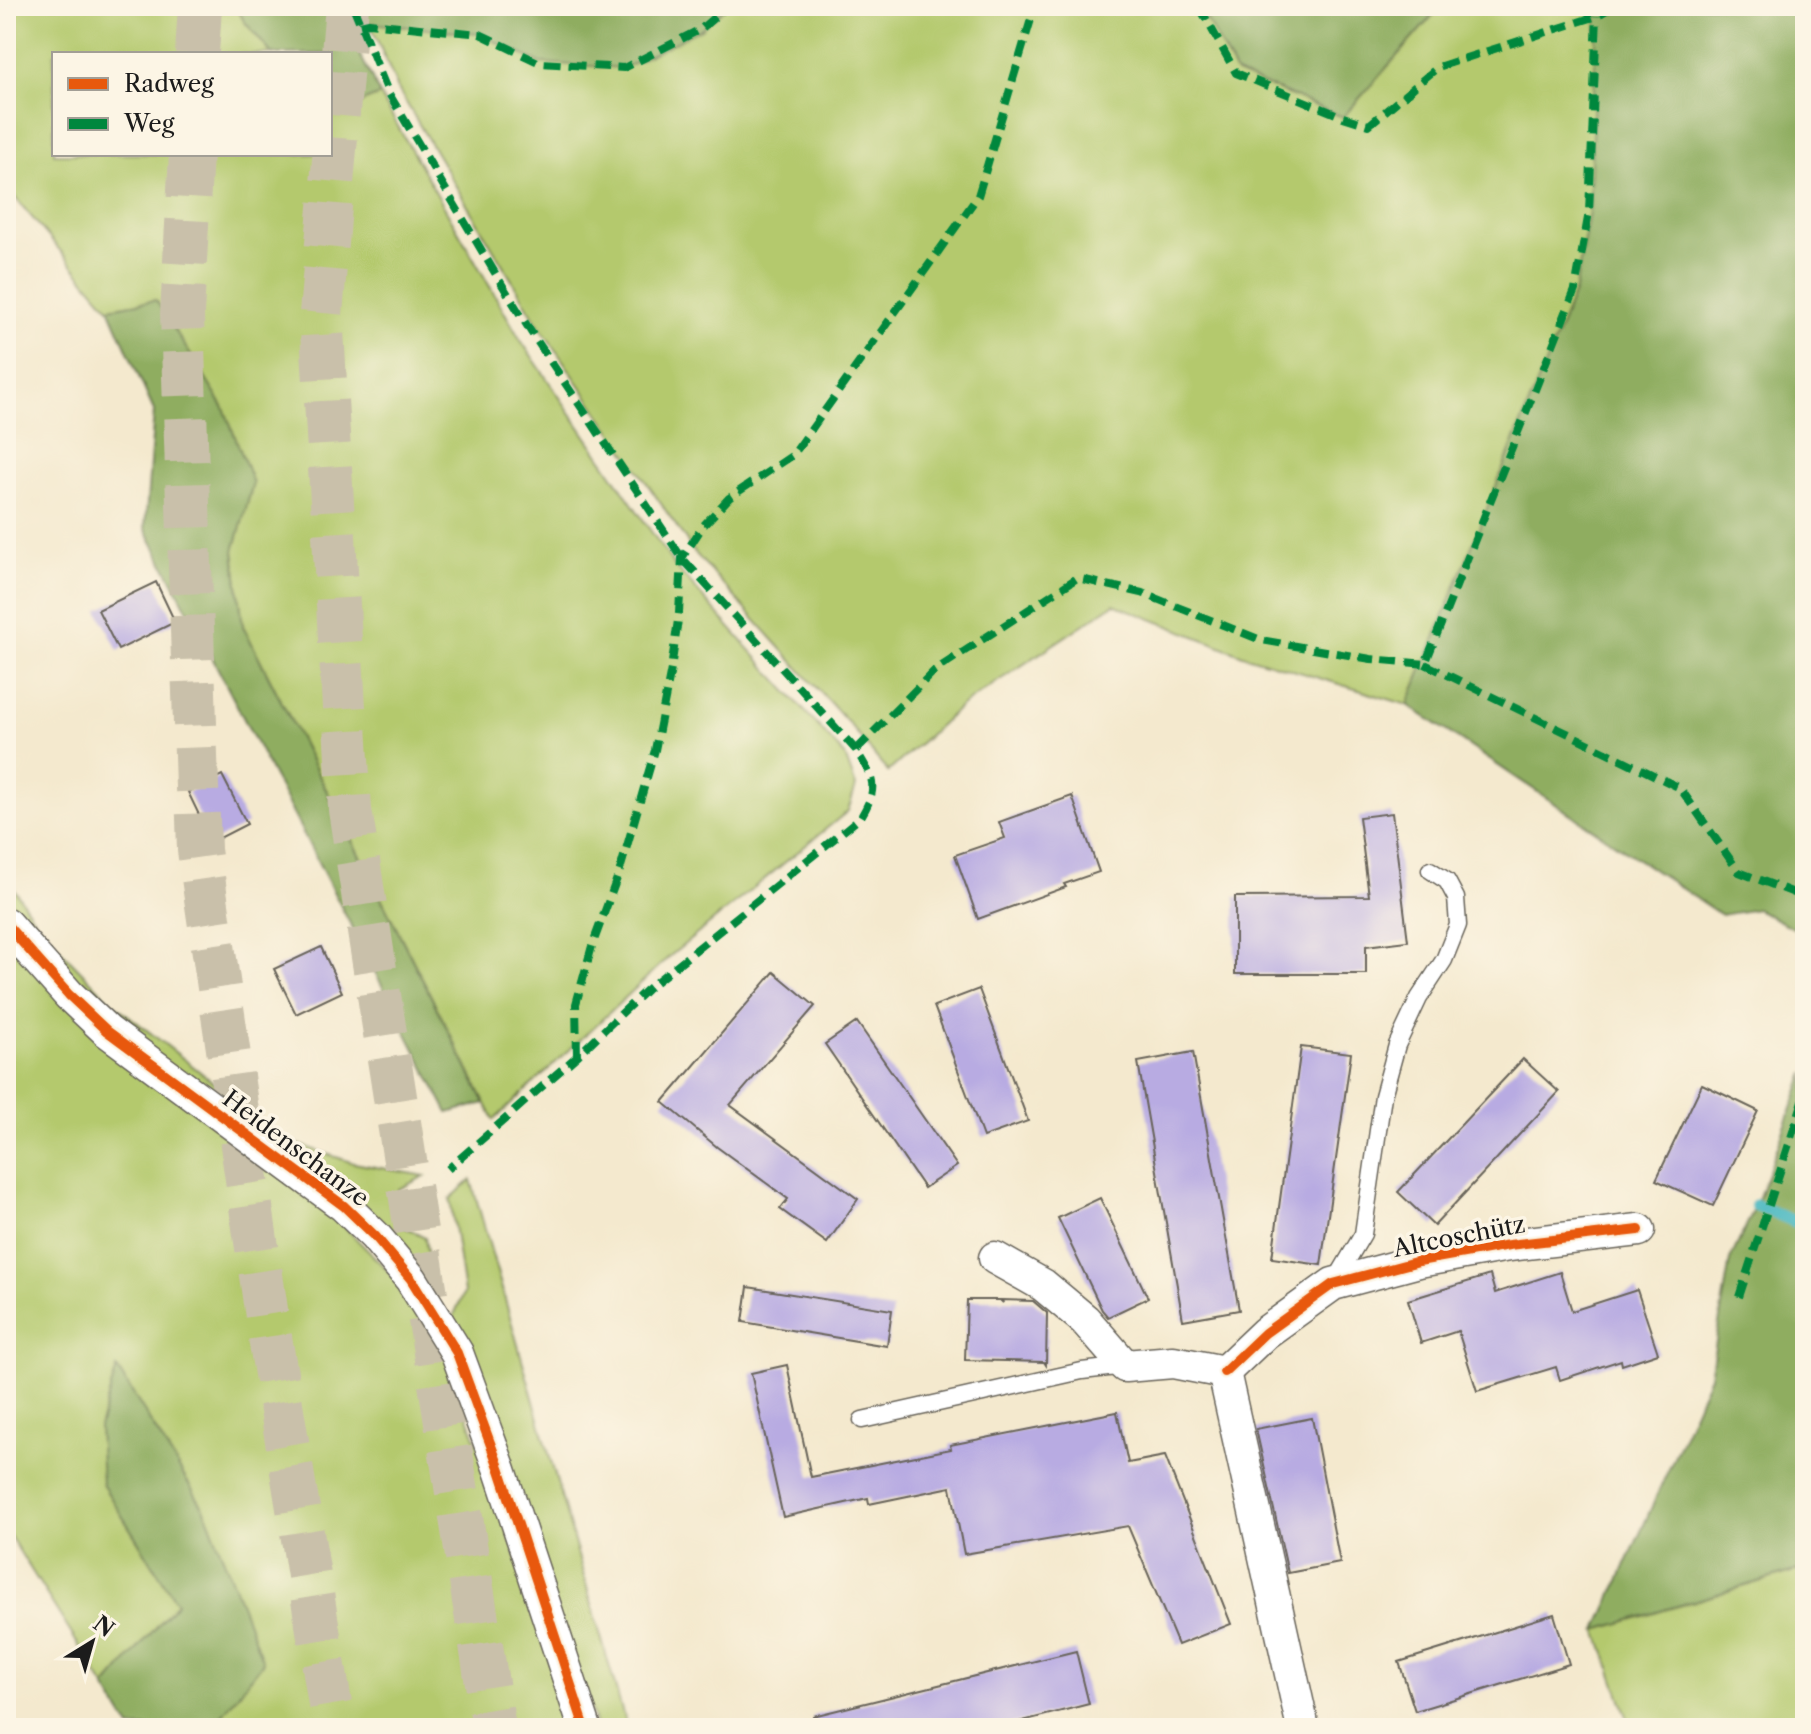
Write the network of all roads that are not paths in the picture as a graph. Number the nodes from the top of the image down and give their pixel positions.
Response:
1 (1430, 870) dead end
2 (6, 924) edge
3 (1639, 1230) dead end
4 (995, 1258) dead end
5 (1333, 1284) junction
6 (1125, 1366) junction
7 (1224, 1372) junction
8 (862, 1420) dead end
9 (585, 1728) edge
10 (1303, 1728) edge

1 - 5 lane
2 - 9 street, Heidenschanze
3 - 5 street, Altcoschütz
4 - 6 street
5 - 7 street, Altcoschütz
6 - 7 street
6 - 8 lane
7 - 10 street

